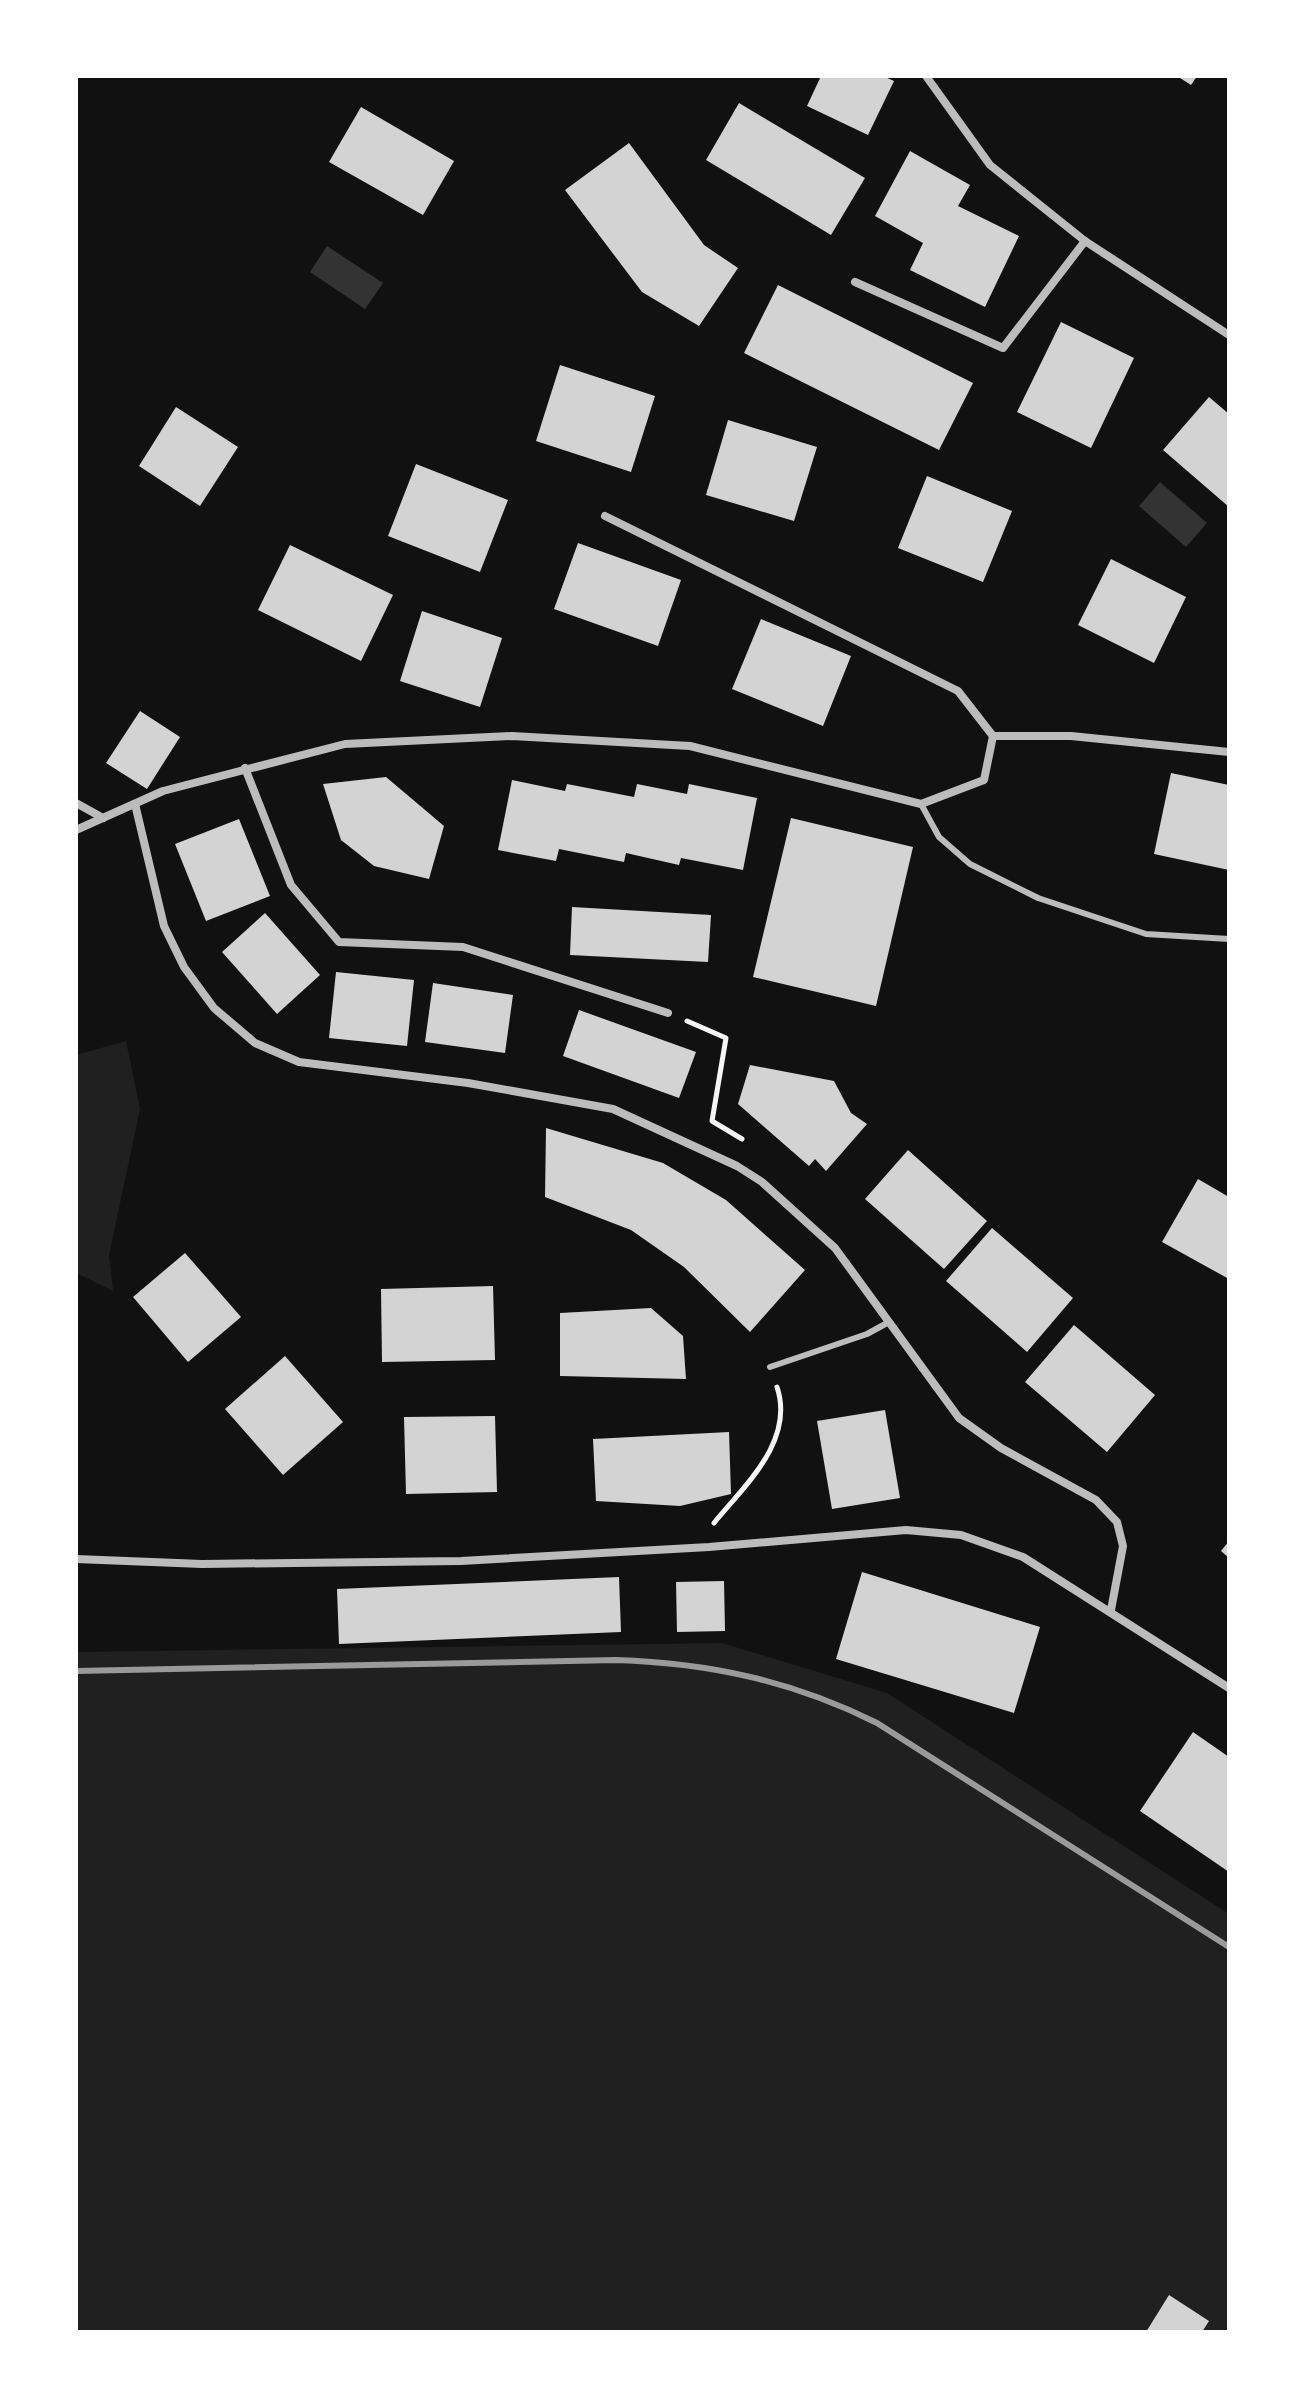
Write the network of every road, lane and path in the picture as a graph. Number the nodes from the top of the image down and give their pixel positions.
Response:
1 (926, 76) edge
2 (1085, 241) junction
3 (855, 282) dead end
4 (1229, 335) edge
5 (605, 516) dead end
6 (993, 736) junction
7 (1229, 752) edge
8 (245, 768) junction
9 (76, 803) edge
10 (135, 804) junction
11 (921, 804) junction
12 (103, 818) junction
13 (76, 830) edge
14 (1229, 939) edge
15 (668, 1013) joint
16 (762, 1182) junction
17 (889, 1322) junction
18 (770, 1367) dead end
19 (781, 1399) dead end
20 (711, 1527) dead end
21 (76, 1559) edge
22 (1111, 1610) junction
23 (1229, 1688) edge

1 - 2 street
2 - 3 street
2 - 4 street
5 - 6 street
6 - 7 street
6 - 11 street
8 - 10 street
8 - 11 street
8 - 15 street
9 - 12 street
10 - 12 street
10 - 16 street
11 - 14 lane
12 - 13 street
15 - 16 path
16 - 17 street
17 - 18 lane
17 - 22 street
19 - 20 path
21 - 22 street
22 - 23 street

